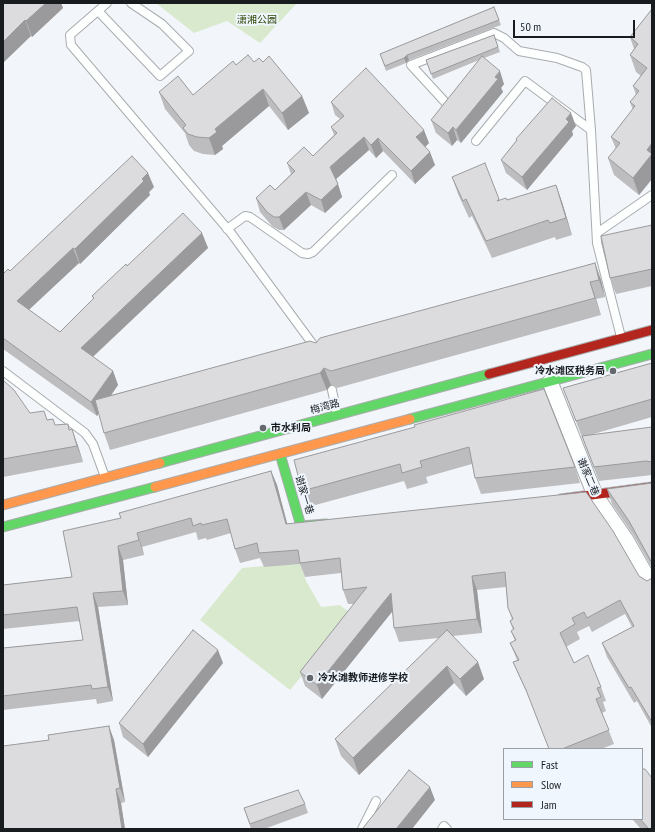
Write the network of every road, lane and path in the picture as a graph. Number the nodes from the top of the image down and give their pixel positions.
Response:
1 (107, 3) edge
2 (131, 3) edge
3 (98, 11) junction
4 (445, 102) edge
5 (591, 130) junction
6 (476, 140) dead end
7 (392, 175) dead end
8 (652, 195) edge
9 (227, 229) junction
10 (597, 233) junction
11 (652, 330) edge
12 (621, 338) junction
13 (652, 354) edge
14 (322, 355) edge
15 (3, 371) edge
16 (550, 382) junction
17 (332, 390) dead end
18 (337, 415) junction
19 (280, 454) junction
20 (106, 478) junction
21 (652, 487) edge
22 (595, 495) junction
23 (555, 499) edge
24 (3, 505) edge
25 (333, 523) edge
26 (3, 527) edge
27 (652, 586) edge
28 (376, 801) dead end
29 (362, 829) edge
30 (442, 829) edge
31 (447, 829) edge

1 - 3 lane
2 - 3 lane
3 - 9 lane
4 - 5 lane
5 - 6 lane
5 - 10 lane
7 - 9 lane
8 - 10 lane
9 - 14 lane
10 - 12 lane
11 - 12 street, 梅湾路
12 - 18 street, 梅湾路
13 - 16 street
15 - 20 lane
16 - 19 street
16 - 22 street, 谢家二巷
17 - 18 lane
18 - 20 street, 梅湾路
19 - 25 street, 谢家一巷
19 - 26 street
20 - 24 street, 梅湾路
21 - 22 street
22 - 23 street
22 - 27 street, 谢家二巷
28 - 29 lane
30 - 31 lane

